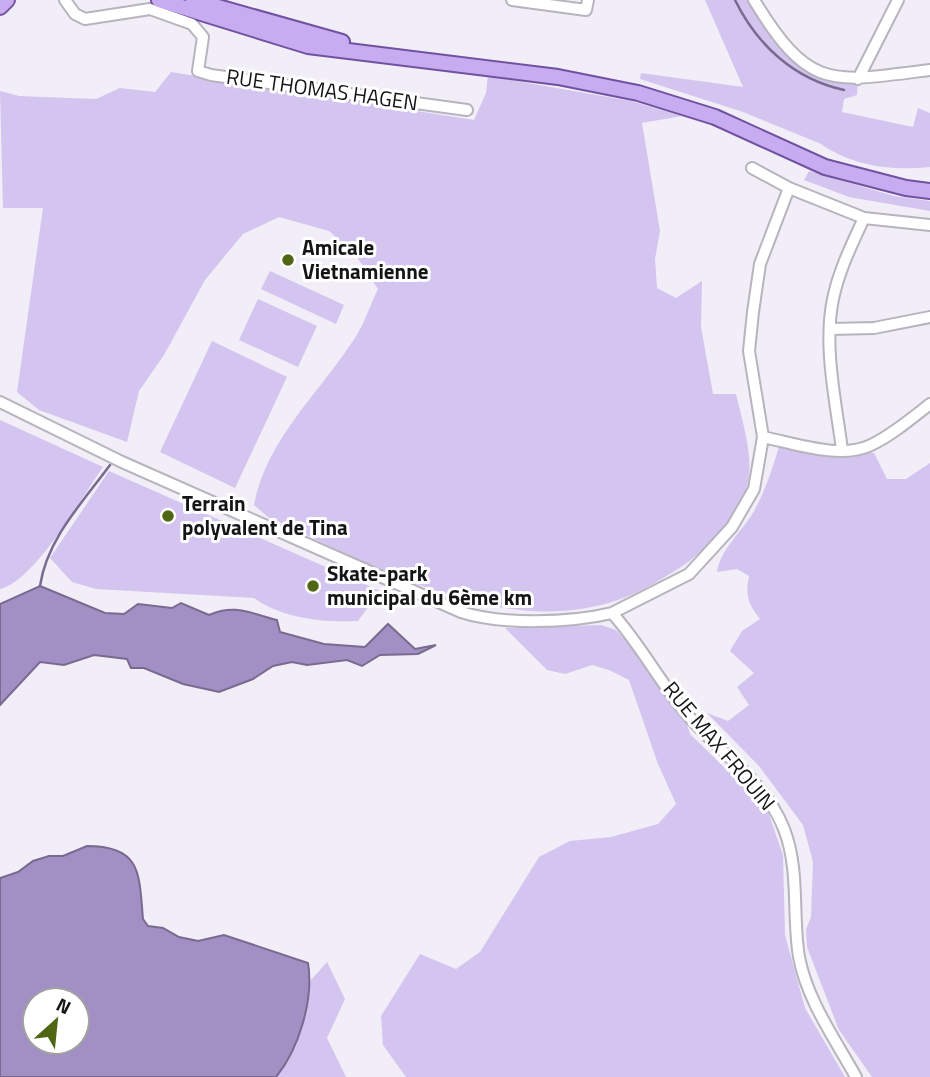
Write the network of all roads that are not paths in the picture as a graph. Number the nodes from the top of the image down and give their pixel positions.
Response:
1 (7, 0) edge
2 (65, 0) edge
3 (159, 0) edge
4 (193, 0) edge
5 (512, 0) edge
6 (588, 0) edge
7 (754, 0) edge
8 (898, 0) edge
9 (0, 7) edge
10 (429, 61) junction
11 (930, 70) edge
12 (858, 79) junction
13 (467, 110) dead end
14 (752, 168) dead end
15 (789, 188) junction
16 (930, 191) edge
17 (864, 218) junction
18 (930, 225) edge
19 (930, 317) edge
20 (831, 329) junction
21 (0, 402) edge
22 (930, 404) edge
23 (762, 437) junction
24 (842, 450) junction
25 (612, 612) junction
26 (856, 1077) edge

1 - 9 main road
2 - 13 street, RUE THOMAS HAGEN
3 - 10 main road
4 - 10 main road
5 - 6 street
7 - 12 street
8 - 12 street
10 - 16 main road
11 - 12 street
14 - 15 street
15 - 17 street
15 - 23 street
17 - 18 street
17 - 20 street
19 - 20 street
20 - 24 street
21 - 25 street
22 - 24 street
23 - 24 street
23 - 25 street
25 - 26 street, RUE MAX FROUIN

